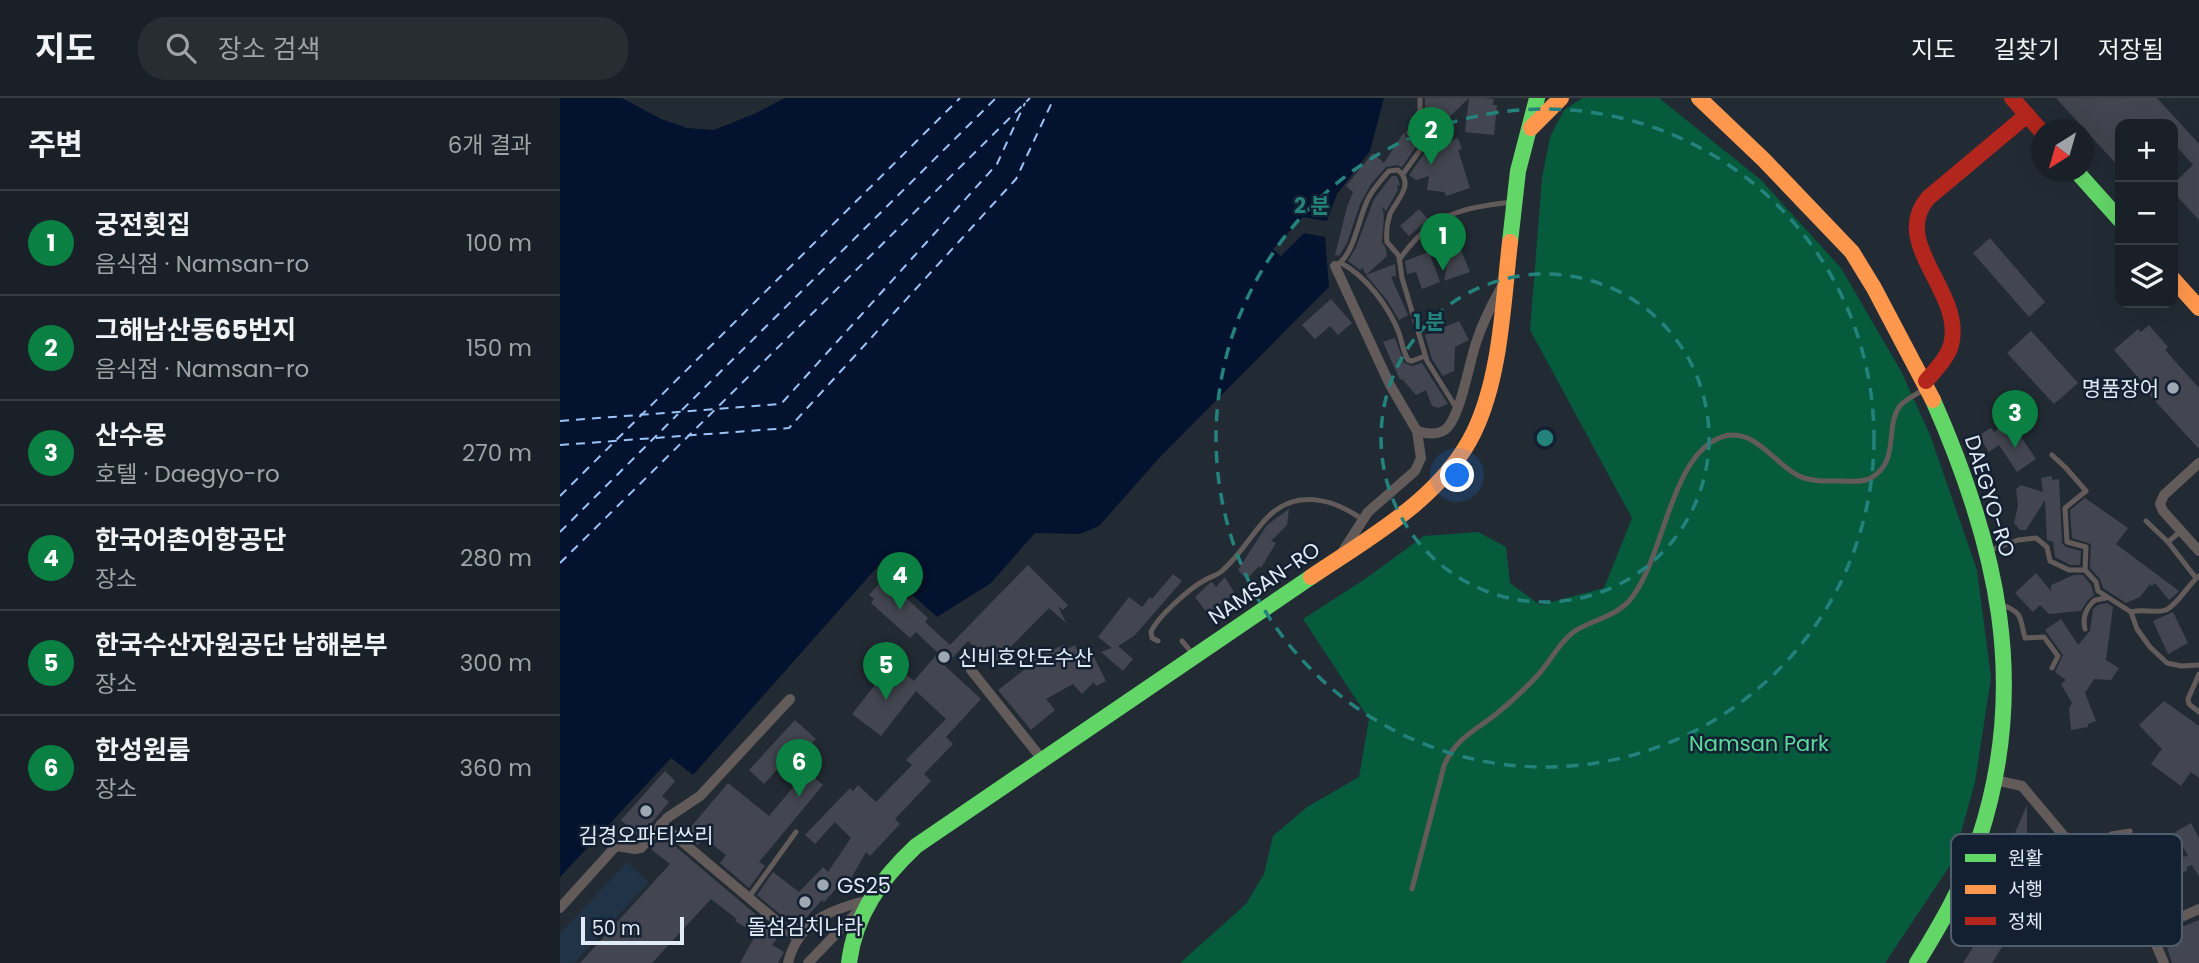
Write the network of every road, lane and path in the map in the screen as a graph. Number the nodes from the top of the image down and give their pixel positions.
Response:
1 (1420, 98) edge
2 (1537, 98) edge
3 (1561, 98) edge
4 (1691, 98) edge
5 (2012, 98) edge
6 (1703, 102) edge
7 (2027, 115) junction
8 (2031, 120) edge
9 (1531, 128) junction
10 (1403, 174) junction
11 (2086, 182) edge
12 (1514, 202) junction
13 (2115, 214) edge
14 (1399, 260) junction
15 (1338, 265) junction
16 (1506, 281) junction
17 (2178, 285) edge
18 (2199, 308) edge
19 (1425, 356) junction
20 (1927, 384) junction
21 (1457, 409) junction
22 (1417, 431) junction
23 (2052, 455) dead end
24 (2199, 463) edge
25 (1363, 520) junction
26 (2146, 521) dead end
27 (2181, 531) junction
28 (2168, 542) junction
29 (2199, 551) edge
30 (1987, 552) junction
31 (1338, 559) junction
32 (2085, 570) junction
33 (2198, 577) edge
34 (2106, 598) junction
35 (1998, 603) junction
36 (2131, 612) junction
37 (2084, 629) dead end
38 (1158, 641) dead end
39 (1182, 641) dead end
40 (1195, 656) junction
41 (2199, 665) edge
42 (2052, 668) dead end
43 (971, 670) dead end
44 (2199, 674) edge
45 (790, 699) dead end
46 (2199, 712) edge
47 (1042, 759) junction
48 (1995, 780) junction
49 (661, 824) junction
50 (2130, 831) dead end
51 (796, 832) dead end
52 (1980, 834) edge
53 (2062, 834) edge
54 (2114, 834) edge
55 (1412, 889) dead end
56 (749, 897) junction
57 (869, 900) junction
58 (1951, 901) edge
59 (560, 908) edge
60 (2199, 909) edge
61 (2182, 917) edge
62 (798, 939) junction
63 (2157, 946) edge
64 (788, 963) edge
65 (808, 963) edge
66 (849, 963) edge
67 (1917, 963) edge
68 (2164, 963) edge

1 - 10 lane
2 - 9 street, NAMSAN-RO
3 - 9 street
4 - 6 street, DAEGYO-RO
5 - 7 street
6 - 20 street, DAEGYO-RO
7 - 8 street
7 - 20 street
9 - 12 street, NAMSAN-RO
10 - 14 lane
10 - 15 lane
11 - 13 street
12 - 14 lane
12 - 16 street, NAMSAN-RO
14 - 19 lane
15 - 19 lane
15 - 22 street
16 - 21 street
16 - 31 street, NAMSAN-RO
17 - 18 street
19 - 21 lane
20 - 30 street, DAEGYO-RO
20 - 55 lane
21 - 22 street
22 - 25 street
23 - 32 lane
24 - 27 street
25 - 31 street
25 - 38 lane
26 - 28 lane
27 - 28 lane
27 - 29 street
28 - 33 lane
30 - 32 lane
30 - 35 street, DAEGYO-RO
31 - 40 street, NAMSAN-RO
32 - 34 lane
33 - 36 lane
34 - 36 lane
34 - 37 lane
35 - 42 lane
35 - 48 street, DAEGYO-RO
36 - 41 lane
39 - 40 lane
40 - 47 street, NAMSAN-RO
43 - 47 street
44 - 46 lane
45 - 49 street
47 - 57 street, NAMSAN-RO
48 - 52 street, DAEGYO-RO
48 - 53 street
49 - 56 street
49 - 59 street
50 - 54 lane
51 - 56 lane
56 - 62 street
57 - 62 street
57 - 65 street
57 - 66 street, NAMSAN-RO
58 - 67 street, DAEGYO-RO
60 - 61 street
62 - 64 street
63 - 68 street

